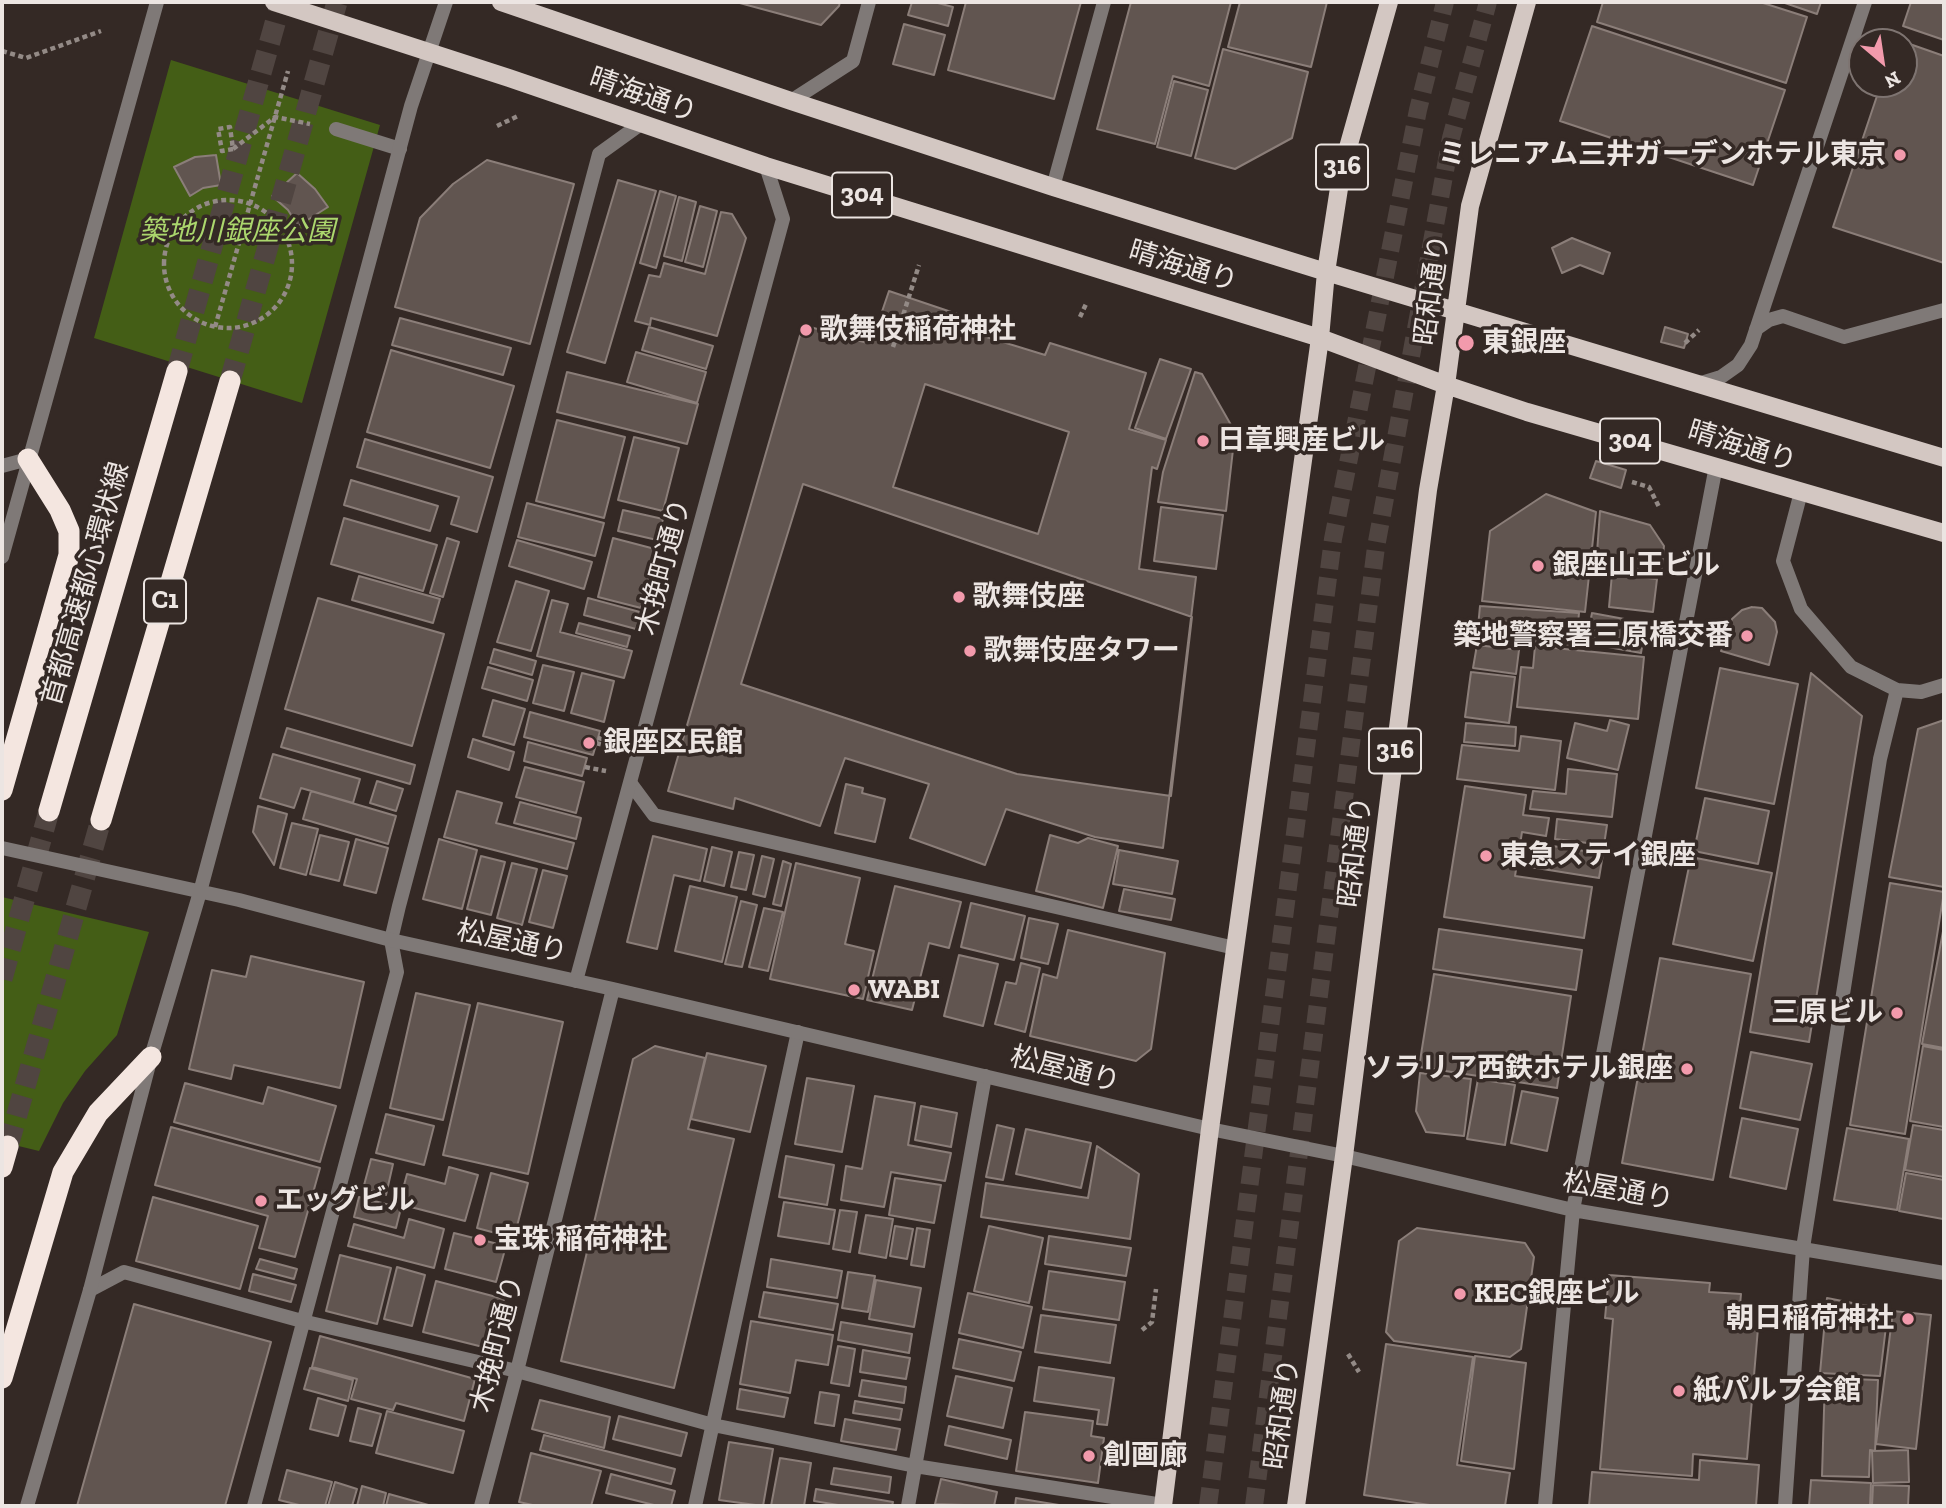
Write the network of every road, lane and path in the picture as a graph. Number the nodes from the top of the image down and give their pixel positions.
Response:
1 (157, 2) edge
2 (274, 2) edge
3 (446, 2) edge
4 (501, 2) edge
5 (869, 2) edge
6 (1104, 2) edge
7 (1390, 2) edge
8 (1527, 2) edge
9 (1865, 2) edge
10 (101, 31) dead end
11 (2, 51) edge
12 (428, 53) junction
13 (288, 71) dead end
14 (791, 101) junction
15 (275, 117) junction
16 (526, 117) dead end
17 (642, 123) junction
18 (497, 126) dead end
19 (336, 129) joint
20 (233, 149) junction
21 (400, 149) junction
22 (766, 166) junction
23 (1053, 187) junction
24 (250, 204) junction
25 (919, 265) dead end
26 (1325, 272) junction
27 (1086, 304) dead end
28 (1944, 310) edge
29 (1457, 311) junction
30 (1080, 317) dead end
31 (215, 327) junction
32 (1756, 329) junction
33 (1699, 330) dead end
34 (1320, 338) junction
35 (1685, 343) dead end
36 (893, 347) dead end
37 (177, 371) tunnel mouth
38 (230, 381) tunnel mouth
39 (1698, 384) junction
40 (1446, 385) junction
41 (1944, 458) edge
42 (28, 459) junction
43 (2, 466) edge
44 (1716, 466) junction
45 (1632, 482) dead end
46 (1801, 492) junction
47 (1659, 507) dead end
48 (1944, 533) edge
49 (2, 557) edge
50 (1944, 685) edge
51 (1896, 690) junction
52 (606, 746) dead end
53 (616, 748) dead end
54 (585, 767) dead end
55 (610, 772) dead end
56 (631, 784) junction
57 (2, 790) edge
58 (49, 811) tunnel mouth
59 (101, 820) tunnel mouth
60 (2, 848) edge
61 (200, 892) junction
62 (391, 940) junction
63 (1235, 948) junction
64 (576, 981) junction
65 (613, 989) junction
66 (798, 1032) junction
67 (151, 1058) junction
68 (985, 1076) junction
69 (1210, 1129) junction
70 (8, 1146) dead end
71 (1344, 1156) junction
72 (2, 1167) edge
73 (1573, 1210) junction
74 (1803, 1248) junction
75 (1944, 1273) edge
76 (1156, 1289) dead end
77 (90, 1290) junction
78 (302, 1321) junction
79 (1142, 1330) dead end
80 (1346, 1352) dead end
81 (517, 1371) junction
82 (1359, 1373) dead end
83 (2, 1378) edge
84 (713, 1425) junction
85 (915, 1466) junction
86 (27, 1506) edge
87 (254, 1506) edge
88 (481, 1506) edge
89 (695, 1506) edge
90 (908, 1506) edge
91 (1163, 1506) edge
92 (1296, 1506) edge
93 (1545, 1506) edge
94 (1785, 1506) edge

1 - 42 street
2 - 12 main road, 晴海通り / 304
3 - 12 street
4 - 14 main road, 晴海通り / 304
5 - 14 street
6 - 23 street
7 - 26 main road, 316
8 - 29 main road, 昭和通り / 316
9 - 32 street
10 - 11 path
12 - 17 main road, 晴海通り / 304
12 - 21 street
13 - 15 path
14 - 23 main road, 晴海通り / 304
15 - 19 path
15 - 20 path
15 - 24 path
16 - 18 path
17 - 22 main road, 晴海通り / 304
17 - 62 street
19 - 21 street
20 - 20 path
21 - 61 street
22 - 34 main road, 晴海通り / 304
22 - 56 street, 木挽町通り
23 - 26 main road, 304
24 - 31 path
24 - 31 path
24 - 31 path
25 - 36 path
26 - 29 main road, 晴海通り / 304
26 - 34 main road, 316
27 - 30 path
28 - 32 street
29 - 39 main road, 晴海通り / 304
29 - 40 main road, 昭和通り / 316
32 - 39 street
33 - 35 path
34 - 40 main road, 晴海通り / 304
34 - 63 main road, 316
37 - 58 highway, 首都高速都心環状線
38 - 59 highway, C1
39 - 41 main road, 晴海通り / 304
40 - 44 main road, 晴海通り / 304
40 - 71 main road, 昭和通り / 316
42 - 43 street
42 - 49 street
42 - 57 highway
44 - 46 main road, 晴海通り / 304
44 - 73 street
45 - 47 path
46 - 48 main road, 晴海通り / 304
46 - 51 street
50 - 51 street
51 - 74 street
52 - 53 path
54 - 55 path
56 - 63 street
56 - 64 street, 木挽町通り
60 - 61 street, 松屋通り
61 - 62 street, 松屋通り
61 - 67 street
62 - 64 street, 松屋通り
62 - 78 street
63 - 69 main road, 316
64 - 65 street, 松屋通り
65 - 66 street, 松屋通り
65 - 81 street, 木挽町通り
66 - 68 street, 松屋通り
66 - 84 street
67 - 77 street
67 - 83 highway
68 - 69 street, 松屋通り
68 - 85 street
69 - 71 street, 松屋通り
69 - 91 main road, 316
70 - 72 highway
71 - 73 street, 松屋通り
71 - 92 main road, 昭和通り / 316
73 - 74 street, 松屋通り
73 - 93 street
74 - 75 street, 松屋通り
74 - 94 street
76 - 79 path
77 - 78 street
77 - 86 street
78 - 81 street
78 - 87 street
80 - 82 path
81 - 84 street
81 - 88 street, 木挽町通り
84 - 85 street
84 - 89 street
85 - 90 street
85 - 91 street

